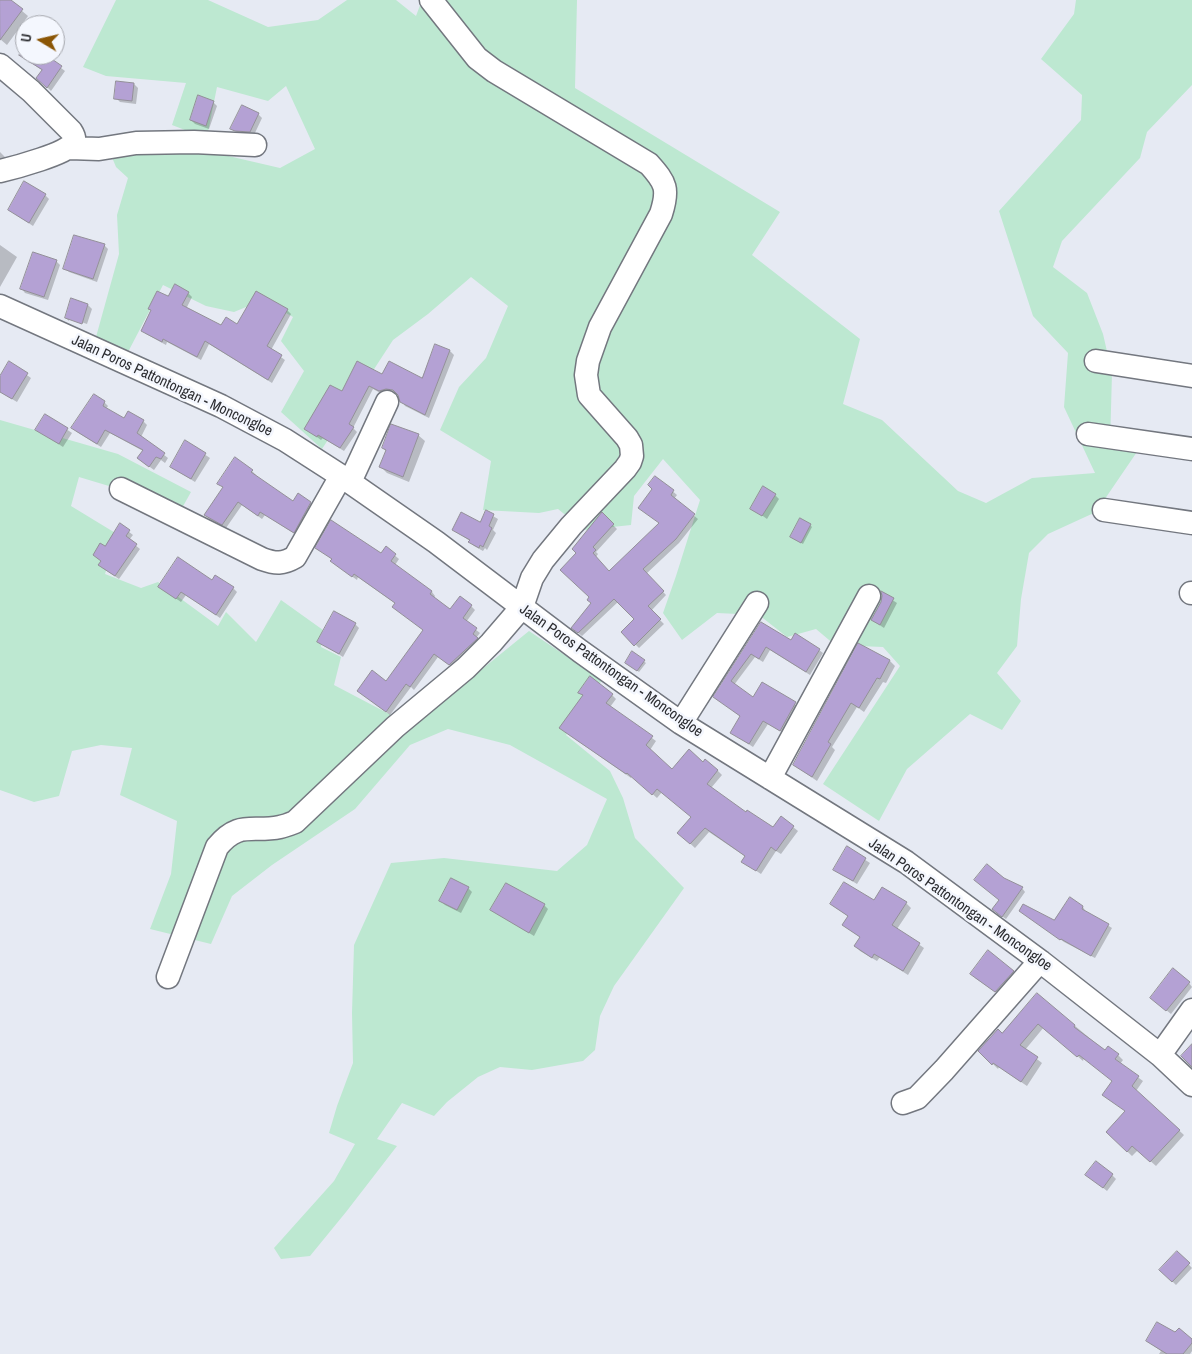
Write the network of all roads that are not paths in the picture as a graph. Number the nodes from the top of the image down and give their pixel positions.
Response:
1 (431, 0) edge
2 (0, 65) edge
3 (255, 146) dead end
4 (70, 148) junction
5 (0, 171) edge
6 (0, 306) edge
7 (1096, 361) dead end
8 (1192, 376) edge
9 (387, 402) dead end
10 (1088, 434) dead end
11 (1192, 449) edge
12 (345, 479) junction
13 (121, 489) dead end
14 (1104, 510) dead end
15 (1192, 523) edge
16 (870, 596) dead end
17 (757, 602) dead end
18 (522, 607) junction
19 (681, 723) junction
20 (770, 778) junction
21 (1040, 961) junction
22 (168, 977) dead end
23 (1192, 1010) edge
24 (1160, 1055) junction
25 (1192, 1085) edge
26 (903, 1103) dead end

1 - 18 street
2 - 4 street
3 - 4 street
4 - 5 street
6 - 12 street, Jalan Poros Pattontongan - Moncongloe
7 - 8 street
9 - 12 street
10 - 11 street
12 - 13 street
12 - 18 street, Jalan Poros Pattontongan - Moncongloe
14 - 15 street
16 - 20 street
17 - 19 street
18 - 19 street, Jalan Poros Pattontongan - Moncongloe
18 - 22 street
19 - 20 street, Jalan Poros Pattontongan - Moncongloe
20 - 21 street, Jalan Poros Pattontongan - Moncongloe
21 - 24 street, Jalan Poros Pattontongan - Moncongloe
21 - 26 street
23 - 24 street
24 - 25 street, Jalan Poros Pattontongan - Moncongloe

